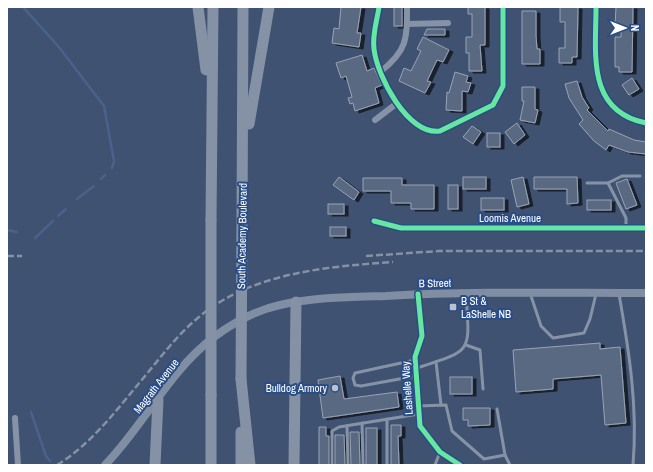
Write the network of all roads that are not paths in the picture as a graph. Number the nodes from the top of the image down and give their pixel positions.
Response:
1 (198, 7) edge
2 (213, 7) edge
3 (243, 7) edge
4 (269, 7) edge
5 (379, 7) edge
6 (407, 7) edge
7 (503, 7) edge
8 (596, 7) edge
9 (448, 23) dead end
10 (407, 24) junction
11 (380, 72) junction
12 (396, 104) junction
13 (375, 120) dead end
14 (646, 122) edge
15 (212, 123) junction
16 (243, 162) junction
17 (640, 176) dead end
18 (587, 183) dead end
19 (608, 183) junction
20 (374, 221) dead end
21 (626, 228) junction
22 (646, 228) edge
23 (466, 293) junction
24 (530, 293) junction
25 (597, 293) junction
26 (619, 293) junction
27 (646, 293) edge
28 (418, 294) junction
29 (296, 302) junction
30 (230, 327) joint
31 (466, 345) junction
32 (415, 360) junction
33 (436, 362) junction
34 (416, 369) junction
35 (416, 376) junction
36 (241, 379) junction
37 (483, 389) dead end
38 (158, 400) junction
39 (441, 405) junction
40 (418, 406) junction
41 (497, 409) dead end
42 (419, 414) junction
43 (15, 418) dead end
44 (387, 419) junction
45 (362, 423) junction
46 (347, 426) junction
47 (440, 452) junction
48 (506, 455) junction
49 (18, 465) edge
50 (105, 465) edge
51 (155, 465) edge
52 (211, 465) edge
53 (241, 465) edge
54 (250, 465) edge
55 (294, 465) edge
56 (332, 465) edge
57 (348, 465) edge
58 (363, 465) edge
59 (387, 465) edge
60 (434, 465) edge
61 (460, 465) edge
62 (510, 465) edge
63 (633, 465) edge

1 - 15 highway
2 - 15 highway
3 - 16 highway, South Academy Boulevard
4 - 16 highway
5 - 11 street
6 - 10 street
7 - 12 street
8 - 14 street
9 - 10 street
10 - 11 street
11 - 12 street
12 - 13 street
15 - 52 highway, bridge
16 - 36 highway, South Academy Boulevard, bridge
17 - 19 lane
18 - 19 lane
19 - 21 lane
20 - 21 street, Loomis Avenue
21 - 22 street, Loomis Avenue
23 - 24 main road, B Street
23 - 28 main road, B Street
23 - 31 lane
24 - 25 main road, B Street
24 - 25 lane
25 - 26 main road, B Street
26 - 27 main road, B Street
26 - 63 lane
28 - 29 main road, B Street
28 - 32 street, Lashelle Way
29 - 30 main road, B Street
29 - 55 highway
30 - 38 main road, Magrath Avenue
31 - 33 lane
31 - 37 lane
32 - 34 street, Lashelle Way
32 - 35 lane
33 - 34 lane
33 - 39 lane
34 - 35 street, Lashelle Way
35 - 40 street, Lashelle Way
36 - 53 highway, South Academy Boulevard
36 - 54 highway
38 - 50 main road, Magrath Avenue
38 - 51 highway
39 - 40 lane
39 - 48 lane
40 - 42 street, Lashelle Way
41 - 48 lane
42 - 44 lane
42 - 47 street, Lashelle Way
43 - 49 street
44 - 45 lane
44 - 59 lane
45 - 46 lane
45 - 58 lane
46 - 56 lane
46 - 57 lane
47 - 60 lane
47 - 61 street, Lashelle Way
48 - 62 lane

